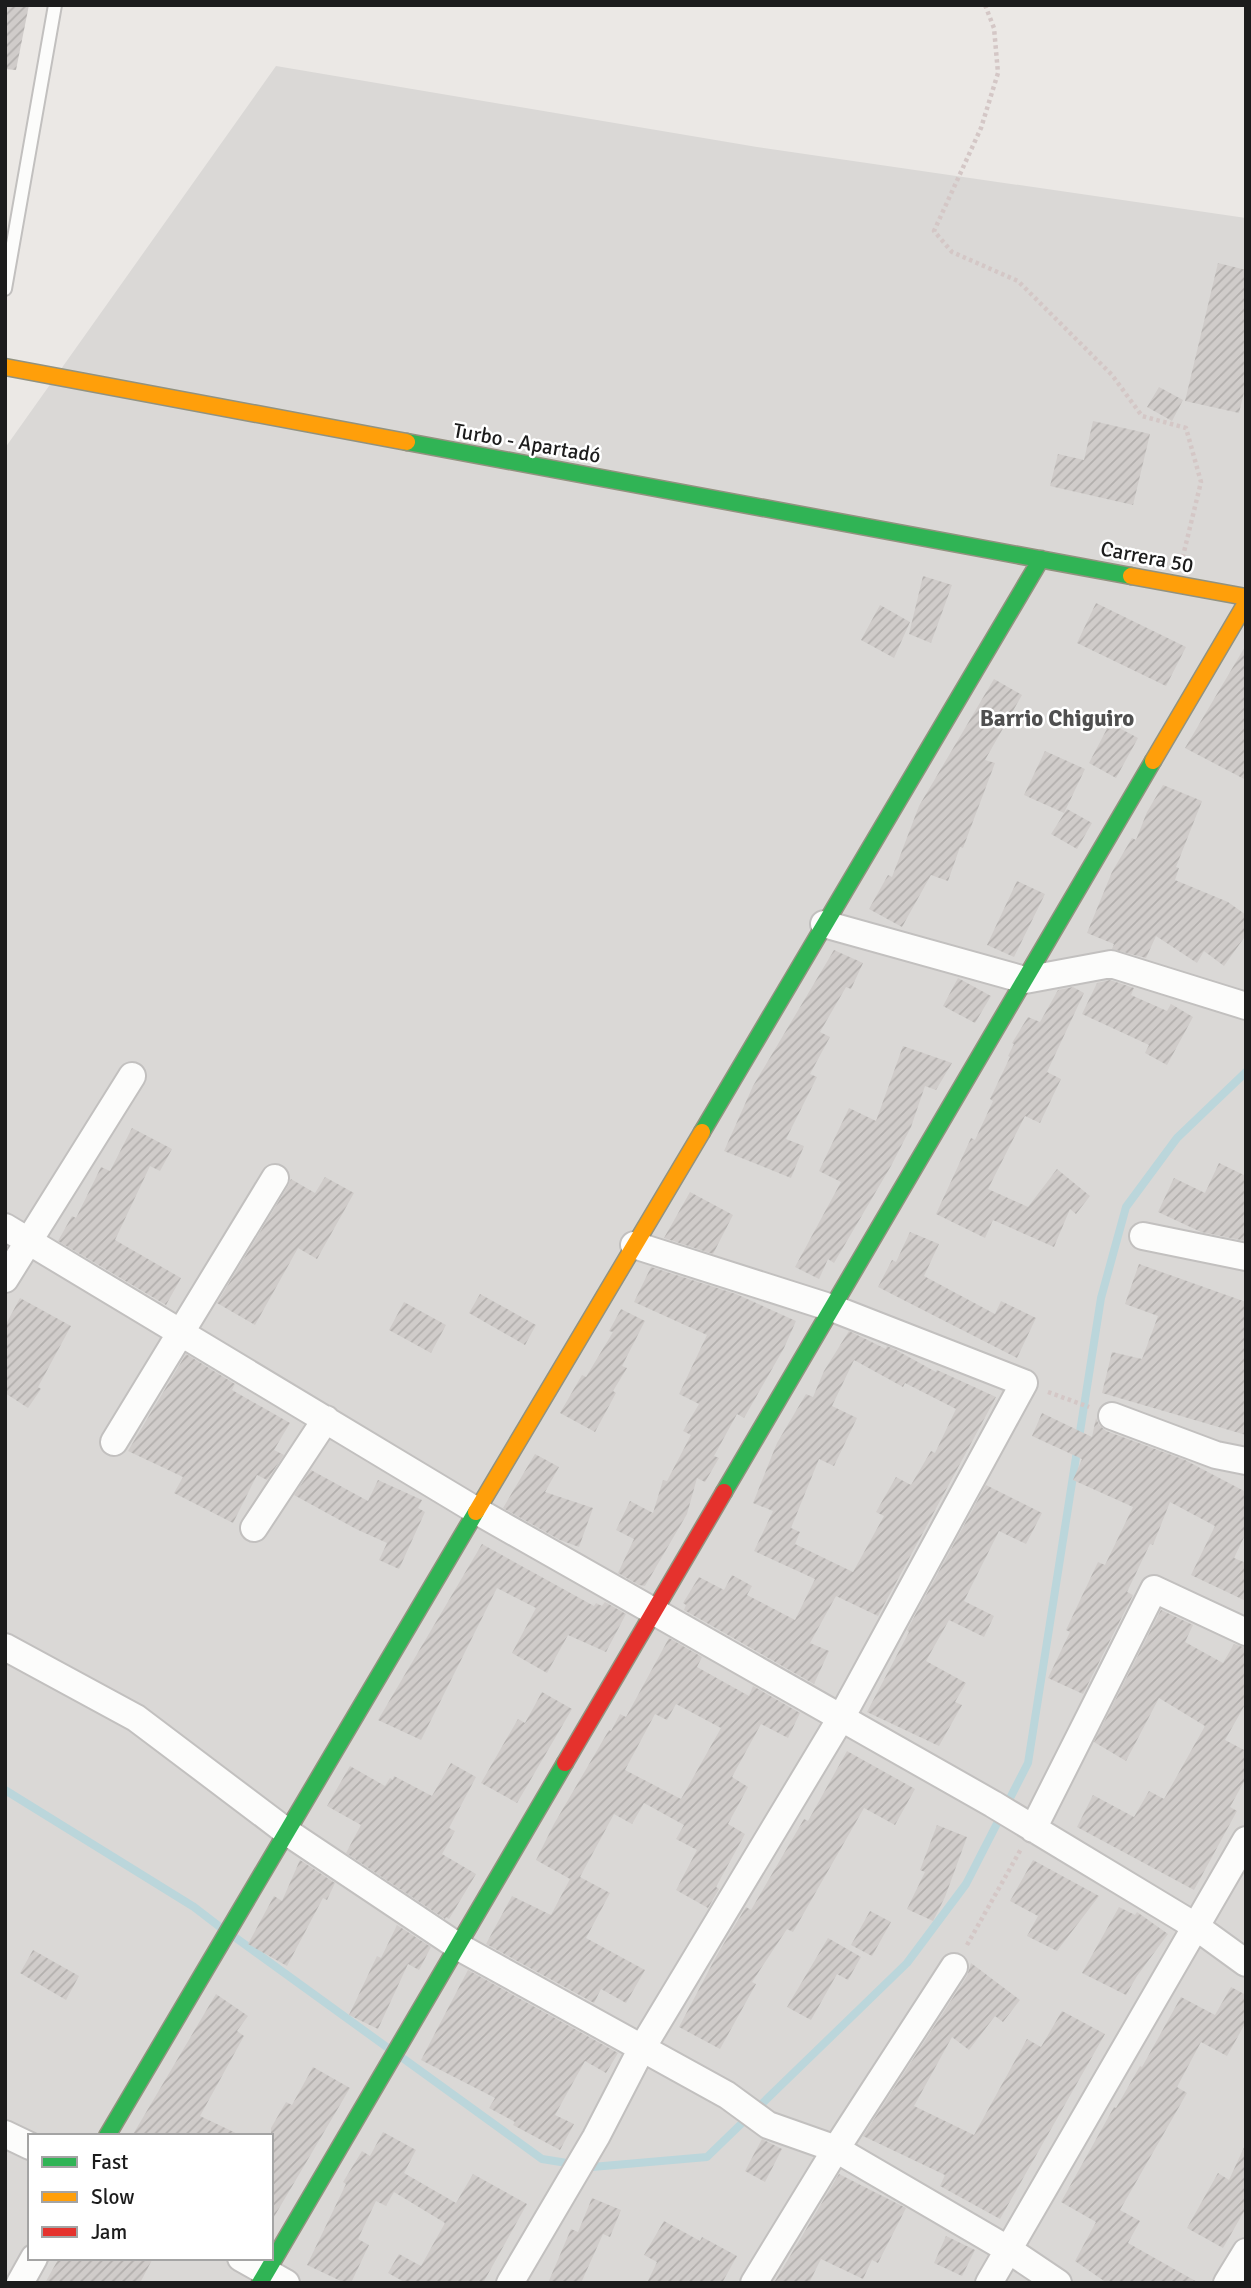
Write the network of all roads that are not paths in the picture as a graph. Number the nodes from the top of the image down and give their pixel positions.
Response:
1 (54, 5) edge
2 (5, 289) edge
3 (5, 368) edge
4 (1041, 559) junction
5 (1246, 597) edge
6 (1246, 603) edge
7 (824, 924) junction
8 (1025, 980) junction
9 (1246, 1006) edge
10 (132, 1076) dead end
11 (275, 1178) dead end
12 (5, 1227) edge
13 (1143, 1236) dead end
14 (29, 1241) junction
15 (634, 1245) junction
16 (1246, 1257) edge
17 (5, 1279) edge
18 (832, 1308) junction
19 (181, 1333) junction
20 (1112, 1416) road end
21 (326, 1419) junction
22 (114, 1442) dead end
23 (1246, 1461) edge
24 (477, 1511) junction
25 (254, 1528) dead end
26 (652, 1611) junction
27 (1246, 1632) edge
28 (5, 1647) edge
29 (841, 1718) junction
30 (1033, 1829) junction
31 (287, 1832) junction
32 (1246, 1840) edge
33 (1195, 1926) junction
34 (459, 1947) junction
35 (1246, 1963) edge
36 (954, 1967) road end
37 (642, 2048) junction
38 (5, 2134) edge
39 (108, 2134) edge
40 (28, 2145) edge
41 (836, 2149) junction
42 (1009, 2250) junction
43 (1246, 2252) edge
44 (33, 2260) edge
45 (244, 2260) edge
46 (271, 2279) edge
47 (20, 2283) edge
48 (510, 2283) edge
49 (754, 2283) edge
50 (989, 2283) edge
51 (1058, 2283) edge
52 (1227, 2283) edge

1 - 2 lane
3 - 4 street, Turbo - Apartadó
4 - 5 street, Carrera 50
4 - 7 street
6 - 8 street
7 - 8 street
7 - 15 street
8 - 9 street
8 - 18 street
10 - 14 street
11 - 19 street
12 - 14 street
13 - 16 street
14 - 17 street
14 - 19 street
15 - 18 street
15 - 24 street
18 - 26 street
18 - 29 street
19 - 21 street
19 - 22 street
20 - 23 street
21 - 24 street
21 - 25 street
24 - 26 street
24 - 31 street
26 - 29 street
26 - 34 street
27 - 30 street
28 - 31 street
29 - 30 street
29 - 37 street
30 - 33 street
31 - 34 street
31 - 39 street
32 - 33 street
33 - 35 street
33 - 42 street
34 - 37 street
34 - 46 street
36 - 41 street
37 - 41 street
37 - 48 street
38 - 40 street
41 - 42 street
41 - 49 street
42 - 50 street
42 - 51 street
43 - 52 street
44 - 47 street
45 - 46 street

